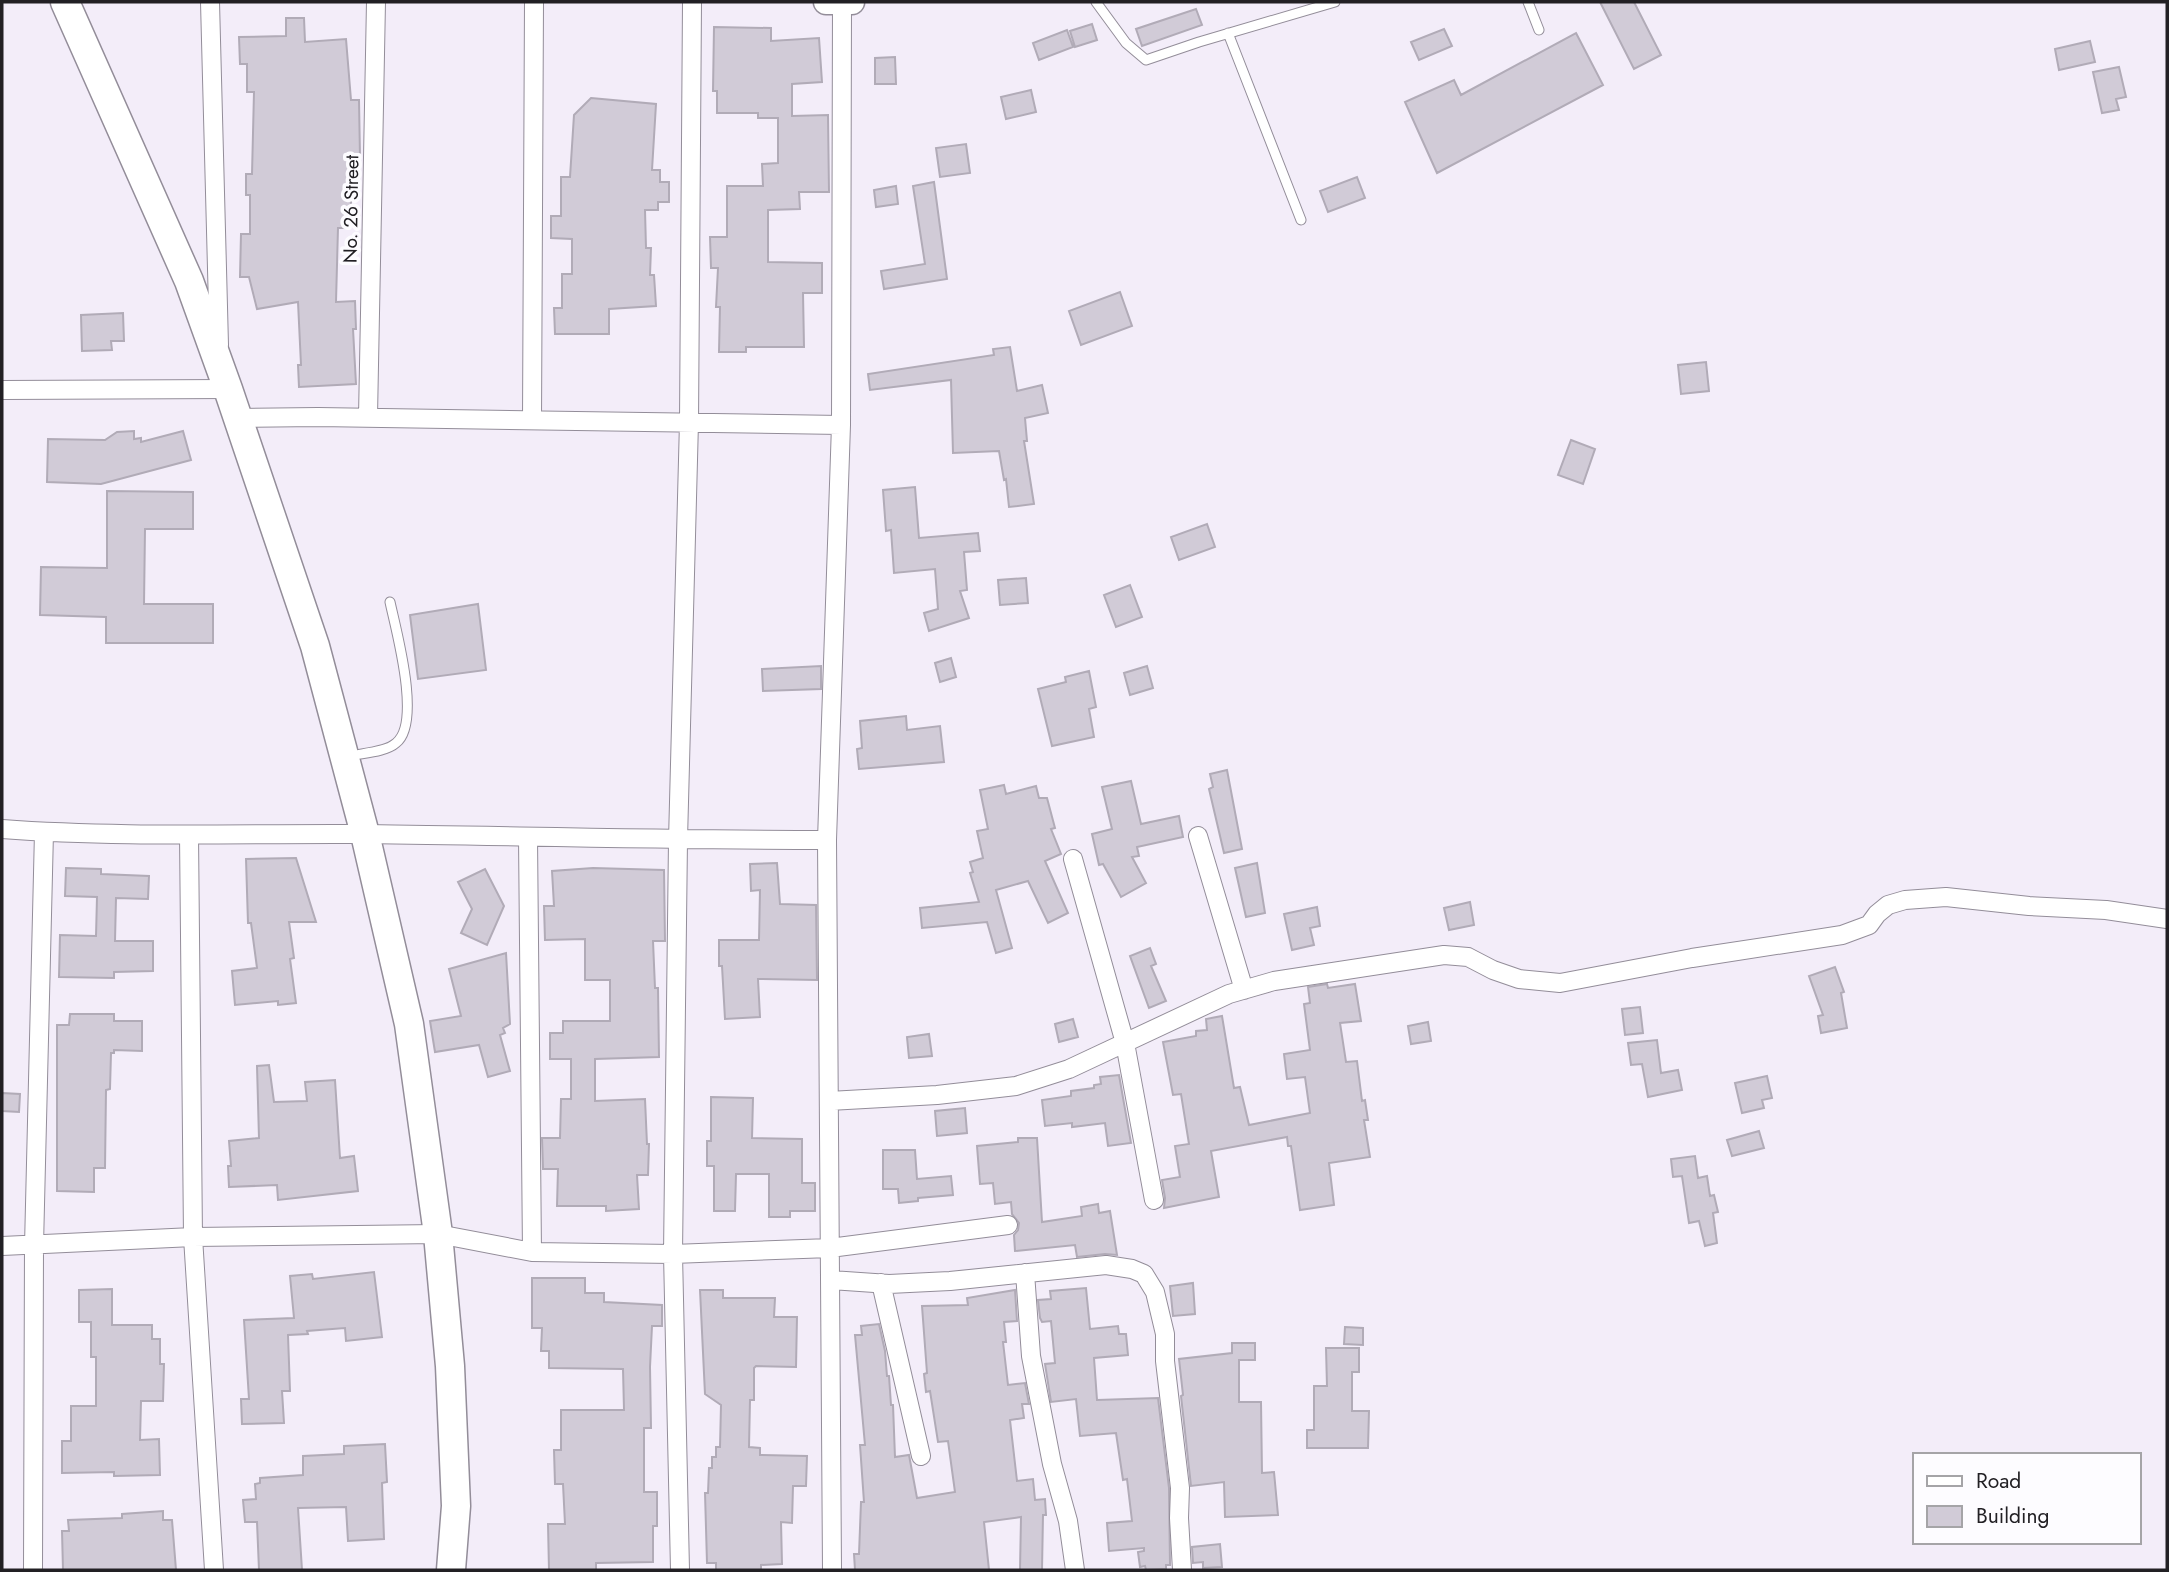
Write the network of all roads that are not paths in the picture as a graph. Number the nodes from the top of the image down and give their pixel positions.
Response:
1 (65, 2) edge
2 (210, 2) edge
3 (376, 2) edge
4 (534, 2) edge
5 (692, 2) edge
6 (826, 2) edge
7 (842, 2) edge
8 (852, 2) edge
9 (1096, 2) edge
10 (1335, 2) edge
11 (1528, 2) edge
12 (1539, 30) dead end
13 (1228, 33) junction
14 (1301, 220) dead end
15 (224, 378) junction
16 (2, 389) edge
17 (2, 404) edge
18 (368, 417) junction
19 (238, 418) junction
20 (532, 420) junction
21 (689, 422) junction
22 (841, 425) junction
23 (390, 601) dead end
24 (345, 757) junction
25 (2, 829) edge
26 (44, 832) junction
27 (365, 834) junction
28 (189, 835) junction
29 (1198, 836) dead end
30 (528, 837) junction
31 (678, 840) junction
32 (827, 840) junction
33 (1073, 859) dead end
34 (2167, 919) edge
35 (1244, 990) junction
36 (1125, 1043) junction
37 (829, 1101) junction
38 (1154, 1200) dead end
39 (1008, 1225) dead end
40 (438, 1234) junction
41 (192, 1237) junction
42 (2, 1246) edge
43 (34, 1246) junction
44 (830, 1248) junction
45 (532, 1252) junction
46 (673, 1254) junction
47 (1025, 1273) junction
48 (831, 1280) junction
49 (881, 1283) junction
50 (921, 1456) dead end
51 (33, 1570) edge
52 (214, 1570) edge
53 (451, 1570) edge
54 (680, 1570) edge
55 (832, 1570) edge
56 (1074, 1570) edge
57 (1182, 1570) edge

1 - 15 main road
2 - 15 street
3 - 18 street, No. 26 Street
4 - 20 street
5 - 21 street
6 - 7 street
7 - 8 street
7 - 22 street
9 - 13 lane
10 - 13 lane
11 - 12 lane
13 - 14 lane
15 - 16 street
15 - 19 main road
16 - 17 street
18 - 19 street
18 - 20 street
19 - 24 main road
20 - 21 street
21 - 22 street
21 - 31 street
22 - 32 street
23 - 24 lane
24 - 27 main road
25 - 26 street
26 - 28 street
26 - 43 street
27 - 28 street
27 - 30 street
27 - 40 main road
28 - 41 street
29 - 35 street
30 - 31 street
30 - 45 street
31 - 32 street
31 - 46 street
32 - 37 street
33 - 36 street
34 - 35 street
35 - 36 street
36 - 37 street
36 - 38 street
37 - 44 street
39 - 44 street
40 - 41 street
40 - 45 street
40 - 53 main road
41 - 43 street
41 - 52 street
42 - 43 street
43 - 51 street
44 - 46 street
44 - 48 street
45 - 46 street
46 - 54 street
47 - 49 street
47 - 56 street
47 - 57 street
48 - 49 street
48 - 55 street
49 - 50 street

